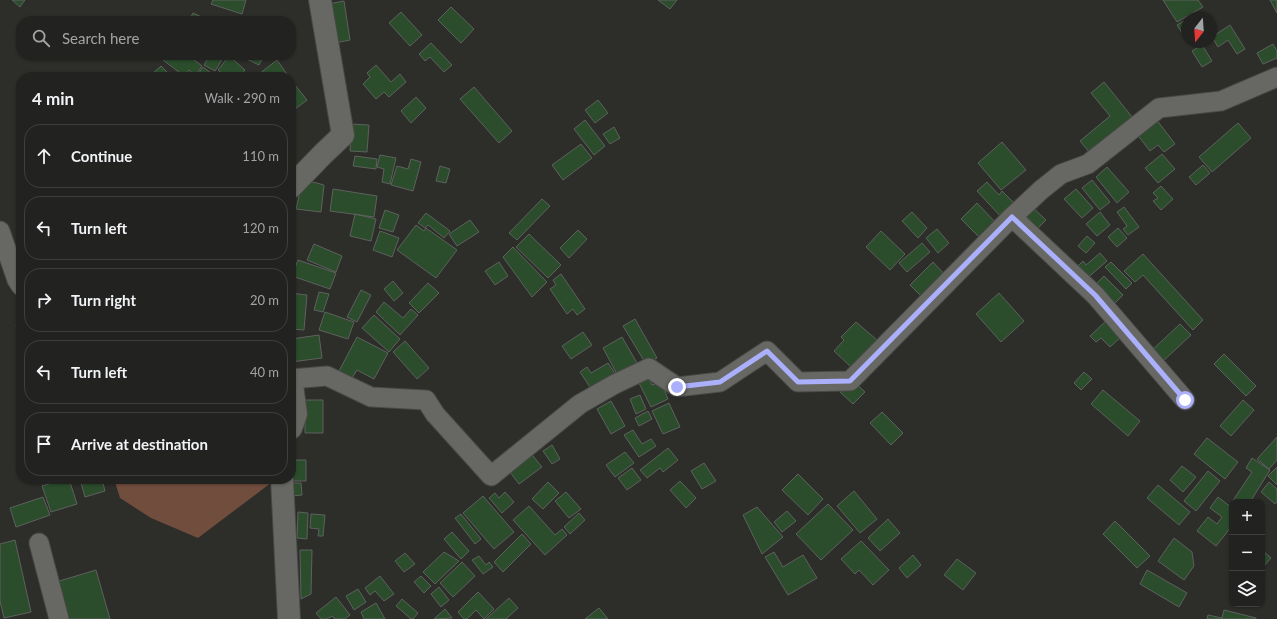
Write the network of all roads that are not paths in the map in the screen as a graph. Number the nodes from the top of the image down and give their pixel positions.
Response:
1 (320, 0) edge
2 (1277, 77) edge
3 (296, 182) edge
4 (1012, 217) junction
5 (0, 231) edge
6 (16, 277) edge
7 (296, 378) edge
8 (1185, 400) dead end
9 (282, 484) edge
10 (39, 544) dead end
11 (59, 619) edge
12 (289, 619) edge

1 - 3 street
2 - 4 street
4 - 7 street
4 - 8 street
5 - 6 street
9 - 12 street
10 - 11 street

